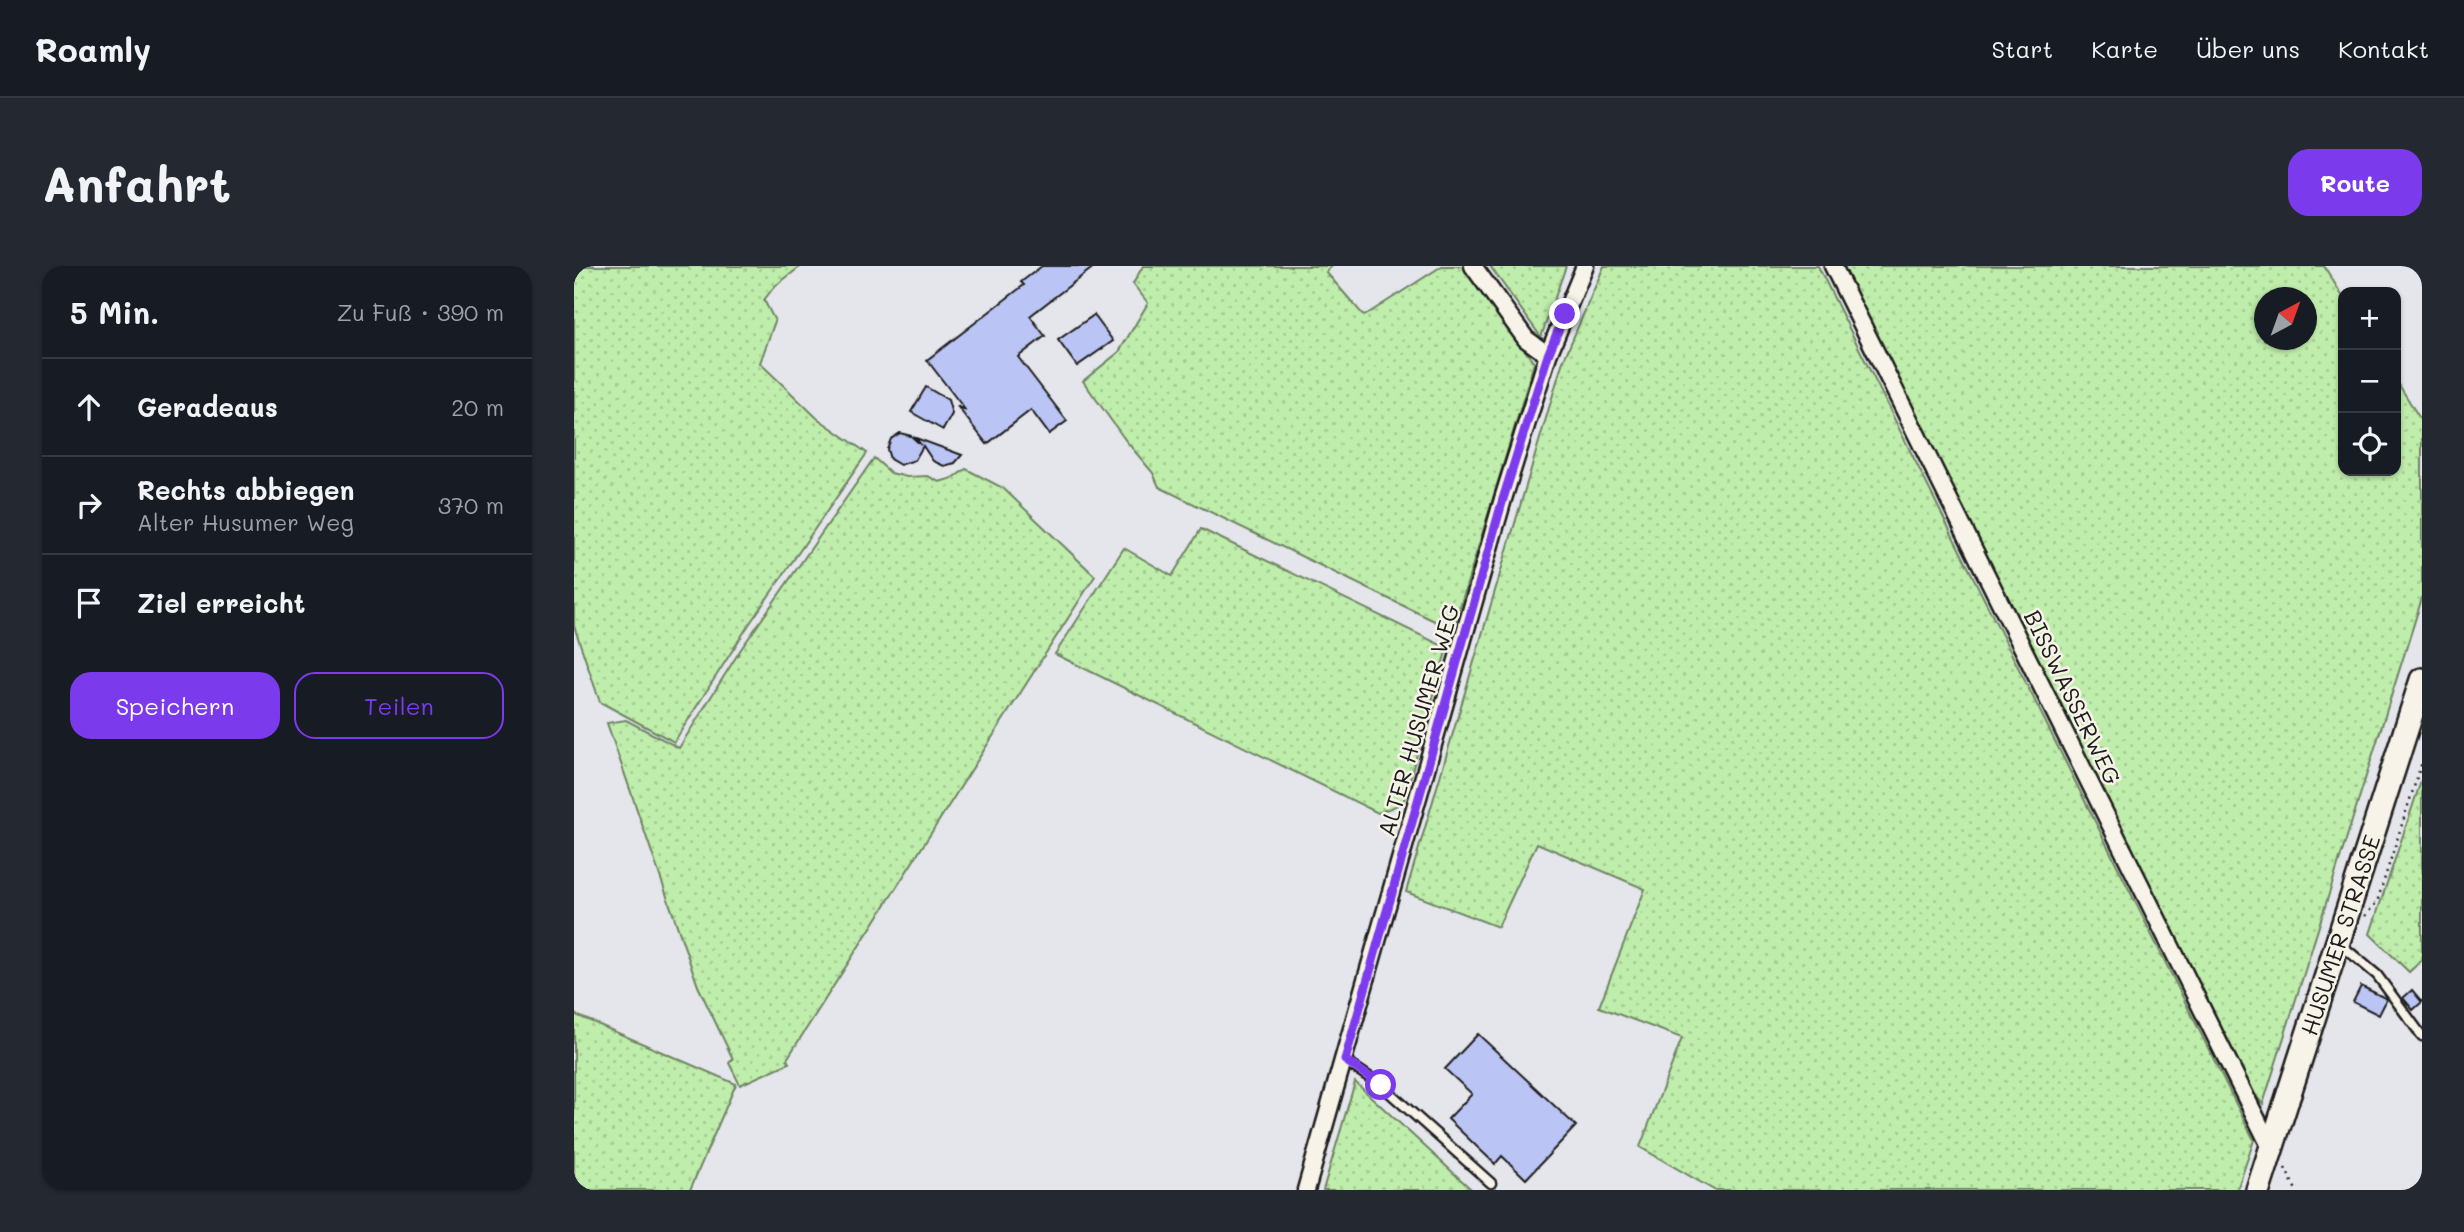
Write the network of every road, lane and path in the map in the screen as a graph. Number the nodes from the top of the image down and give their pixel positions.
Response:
1 (1474, 266) edge
2 (1585, 266) edge
3 (1833, 266) edge
4 (1548, 355) junction
5 (2422, 680) edge
6 (2337, 942) junction
7 (2422, 1036) edge
8 (1345, 1060) junction
9 (2271, 1148) junction
10 (2285, 1168) dead end
11 (1491, 1183) dead end
12 (1306, 1190) edge
13 (2258, 1190) edge
14 (2296, 1190) edge

1 - 4 street
2 - 4 street, ALTER HUSUMER WEG
3 - 9 street, BISSWASSERWEG
4 - 8 street, ALTER HUSUMER WEG
5 - 6 main road, HUSUMER STRASSE
6 - 7 lane
6 - 9 main road, HUSUMER STRASSE
8 - 11 lane
8 - 12 street, ALTER HUSUMER WEG
9 - 13 main road, HUSUMER STRASSE
10 - 14 path

